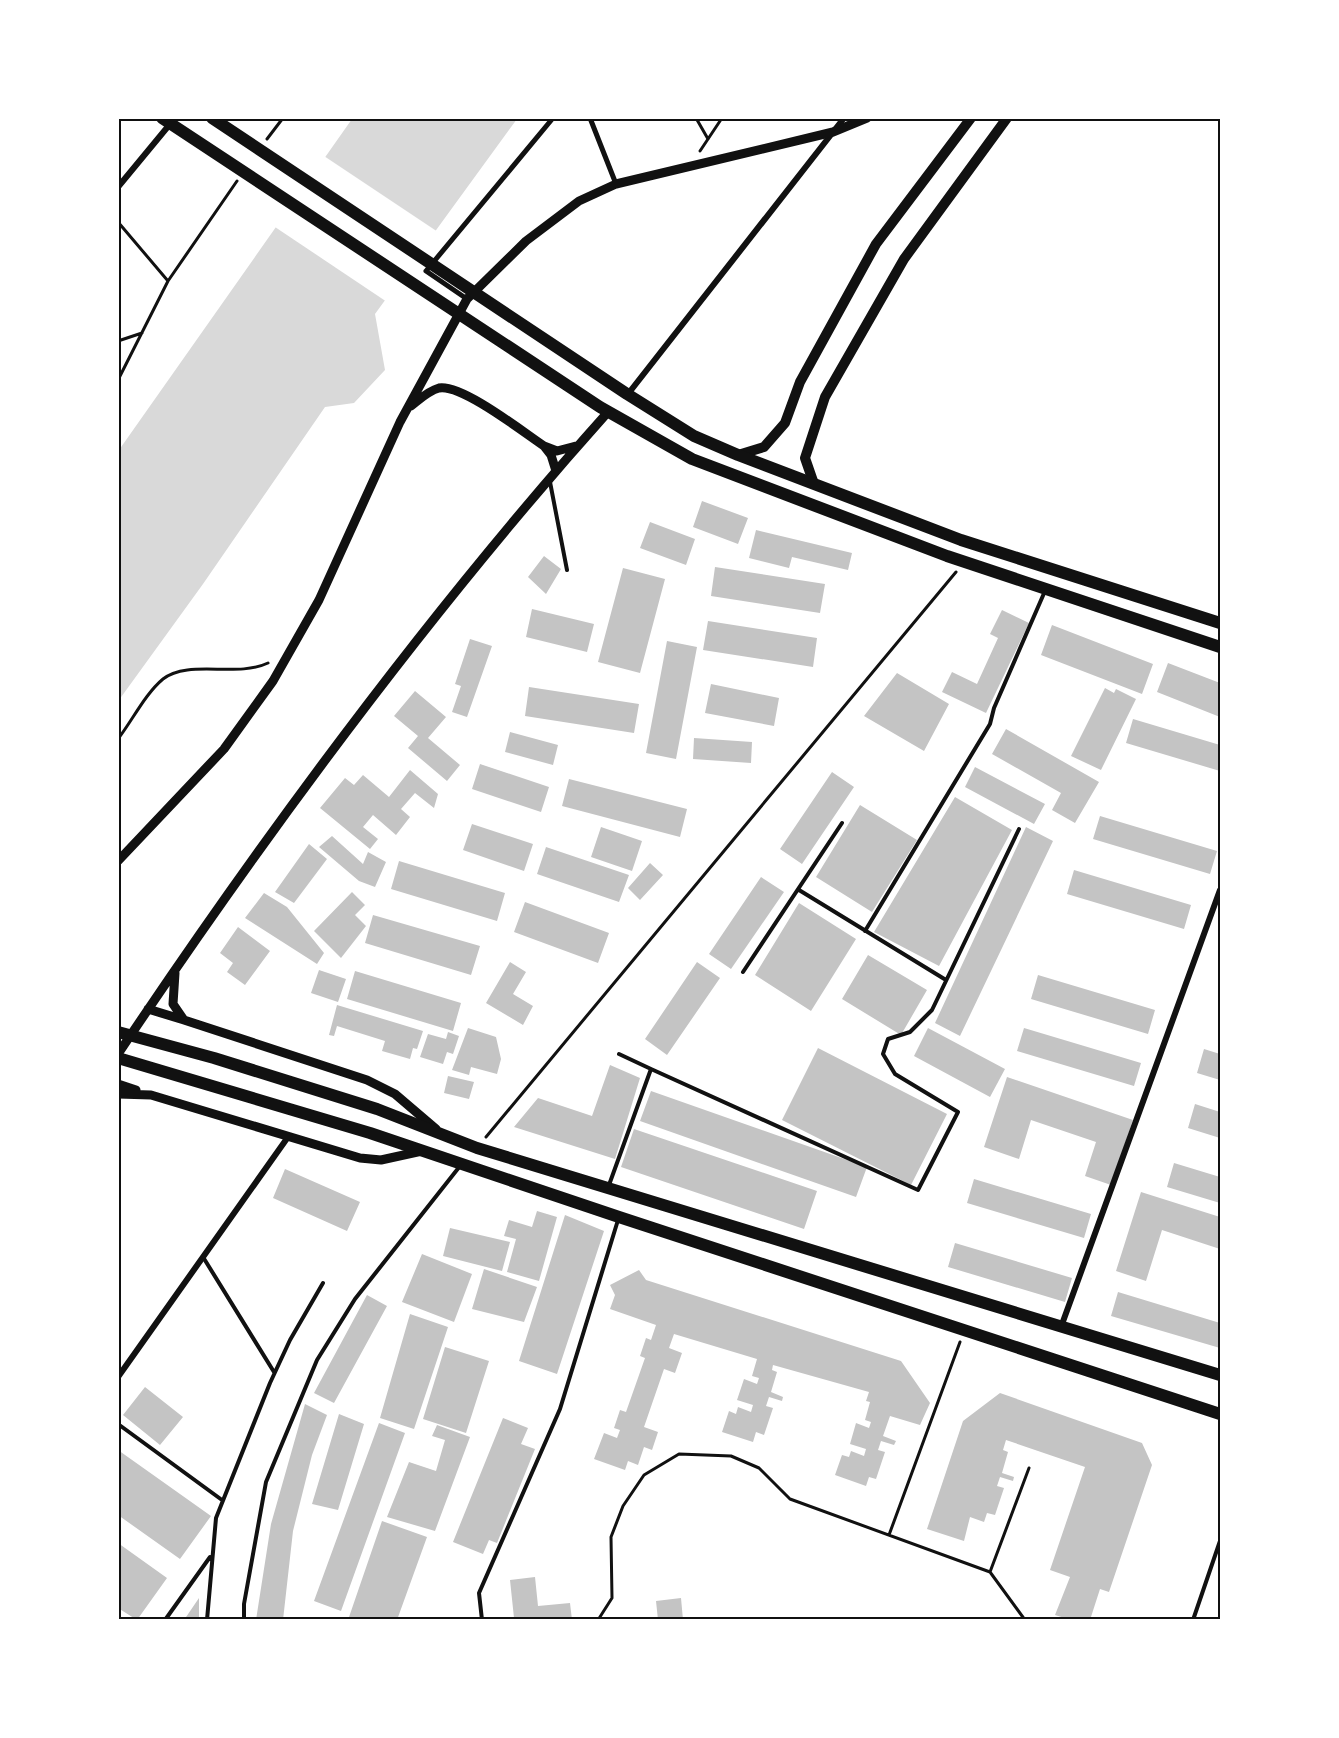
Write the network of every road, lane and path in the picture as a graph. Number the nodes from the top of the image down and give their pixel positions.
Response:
1 (212, 118) edge
2 (283, 118) edge
3 (553, 118) edge
4 (590, 118) edge
5 (696, 118) edge
6 (722, 118) edge
7 (844, 118) edge
8 (867, 118) edge
9 (971, 118) edge
10 (1007, 118) edge
11 (169, 120) edge
12 (833, 132) junction
13 (708, 139) junction
14 (263, 145) dead end
15 (689, 168) junction
16 (237, 180) dead end
17 (616, 184) junction
18 (118, 187) edge
19 (118, 222) edge
20 (168, 281) junction
21 (468, 299) junction
22 (142, 333) junction
23 (118, 341) edge
24 (118, 380) edge
25 (627, 394) junction
26 (407, 409) junction
27 (604, 410) junction
28 (578, 445) junction
29 (544, 446) junction
30 (738, 455) junction
31 (556, 471) junction
32 (550, 480) junction
33 (814, 484) junction
34 (964, 562) junction
35 (567, 570) dead end
36 (1046, 589) junction
37 (1221, 623) edge
38 (1221, 647) edge
39 (289, 653) junction
40 (118, 739) edge
41 (842, 823) dead end
42 (1019, 829) dead end
43 (118, 861) edge
44 (799, 890) junction
45 (1221, 890) edge
46 (865, 931) junction
47 (176, 968) junction
48 (742, 972) dead end
49 (946, 980) junction
50 (148, 1009) junction
51 (184, 1020) junction
52 (118, 1032) edge
53 (619, 1054) dead end
54 (118, 1056) edge
55 (651, 1069) junction
56 (118, 1084) edge
57 (118, 1094) edge
58 (152, 1095) junction
59 (442, 1135) junction
60 (288, 1137) junction
61 (477, 1148) junction
62 (422, 1151) junction
63 (454, 1163) junction
64 (607, 1188) junction
65 (619, 1217) junction
66 (203, 1257) junction
67 (323, 1283) dead end
68 (1061, 1328) junction
69 (964, 1329) junction
70 (274, 1373) junction
71 (1221, 1375) edge
72 (118, 1377) edge
73 (1221, 1414) edge
74 (118, 1424) edge
75 (1029, 1468) dead end
76 (222, 1500) junction
77 (889, 1535) junction
78 (1221, 1541) edge
79 (211, 1555) junction
80 (990, 1572) junction
81 (165, 1620) edge
82 (207, 1620) edge
83 (244, 1620) edge
84 (482, 1620) edge
85 (598, 1620) edge
86 (1025, 1620) edge
87 (1193, 1620) edge

1 - 25 main road
2 - 14 path
3 - 21 street
4 - 17 street
5 - 13 path
6 - 13 path
7 - 12 street
8 - 12 street
9 - 30 main road
10 - 33 main road
11 - 18 street
11 - 27 main road
12 - 15 street
12 - 25 street
13 - 15 path
15 - 17 street
16 - 20 path
17 - 21 street
19 - 20 path
20 - 22 path
21 - 26 street
22 - 23 path
22 - 24 path
25 - 30 main road
26 - 29 street
26 - 39 street
27 - 28 street
27 - 34 main road
28 - 29 street
28 - 31 street
29 - 31 street
30 - 33 main road
31 - 32 street
32 - 35 lane
32 - 47 street
33 - 37 main road
34 - 36 main road
34 - 61 path
36 - 38 main road
36 - 46 lane
39 - 40 path
39 - 43 street
41 - 44 lane
42 - 49 lane
44 - 46 lane
44 - 48 lane
45 - 68 street
46 - 49 lane
47 - 50 street
47 - 51 street
49 - 55 lane
50 - 51 street
50 - 54 street
51 - 59 street
52 - 59 main road
53 - 55 lane
54 - 62 main road
55 - 64 lane
56 - 58 street
57 - 58 street
58 - 60 street
59 - 61 main road
60 - 62 street
60 - 66 street
61 - 64 main road
62 - 63 main road
63 - 65 main road
63 - 83 lane
64 - 68 main road
65 - 69 main road
65 - 84 lane
66 - 70 lane
66 - 72 street
67 - 70 lane
68 - 71 main road
69 - 73 main road
69 - 77 path
70 - 76 lane
74 - 76 lane
75 - 80 path
76 - 79 lane
77 - 80 path
77 - 85 path
78 - 87 lane
79 - 81 lane
79 - 82 lane
80 - 86 path

